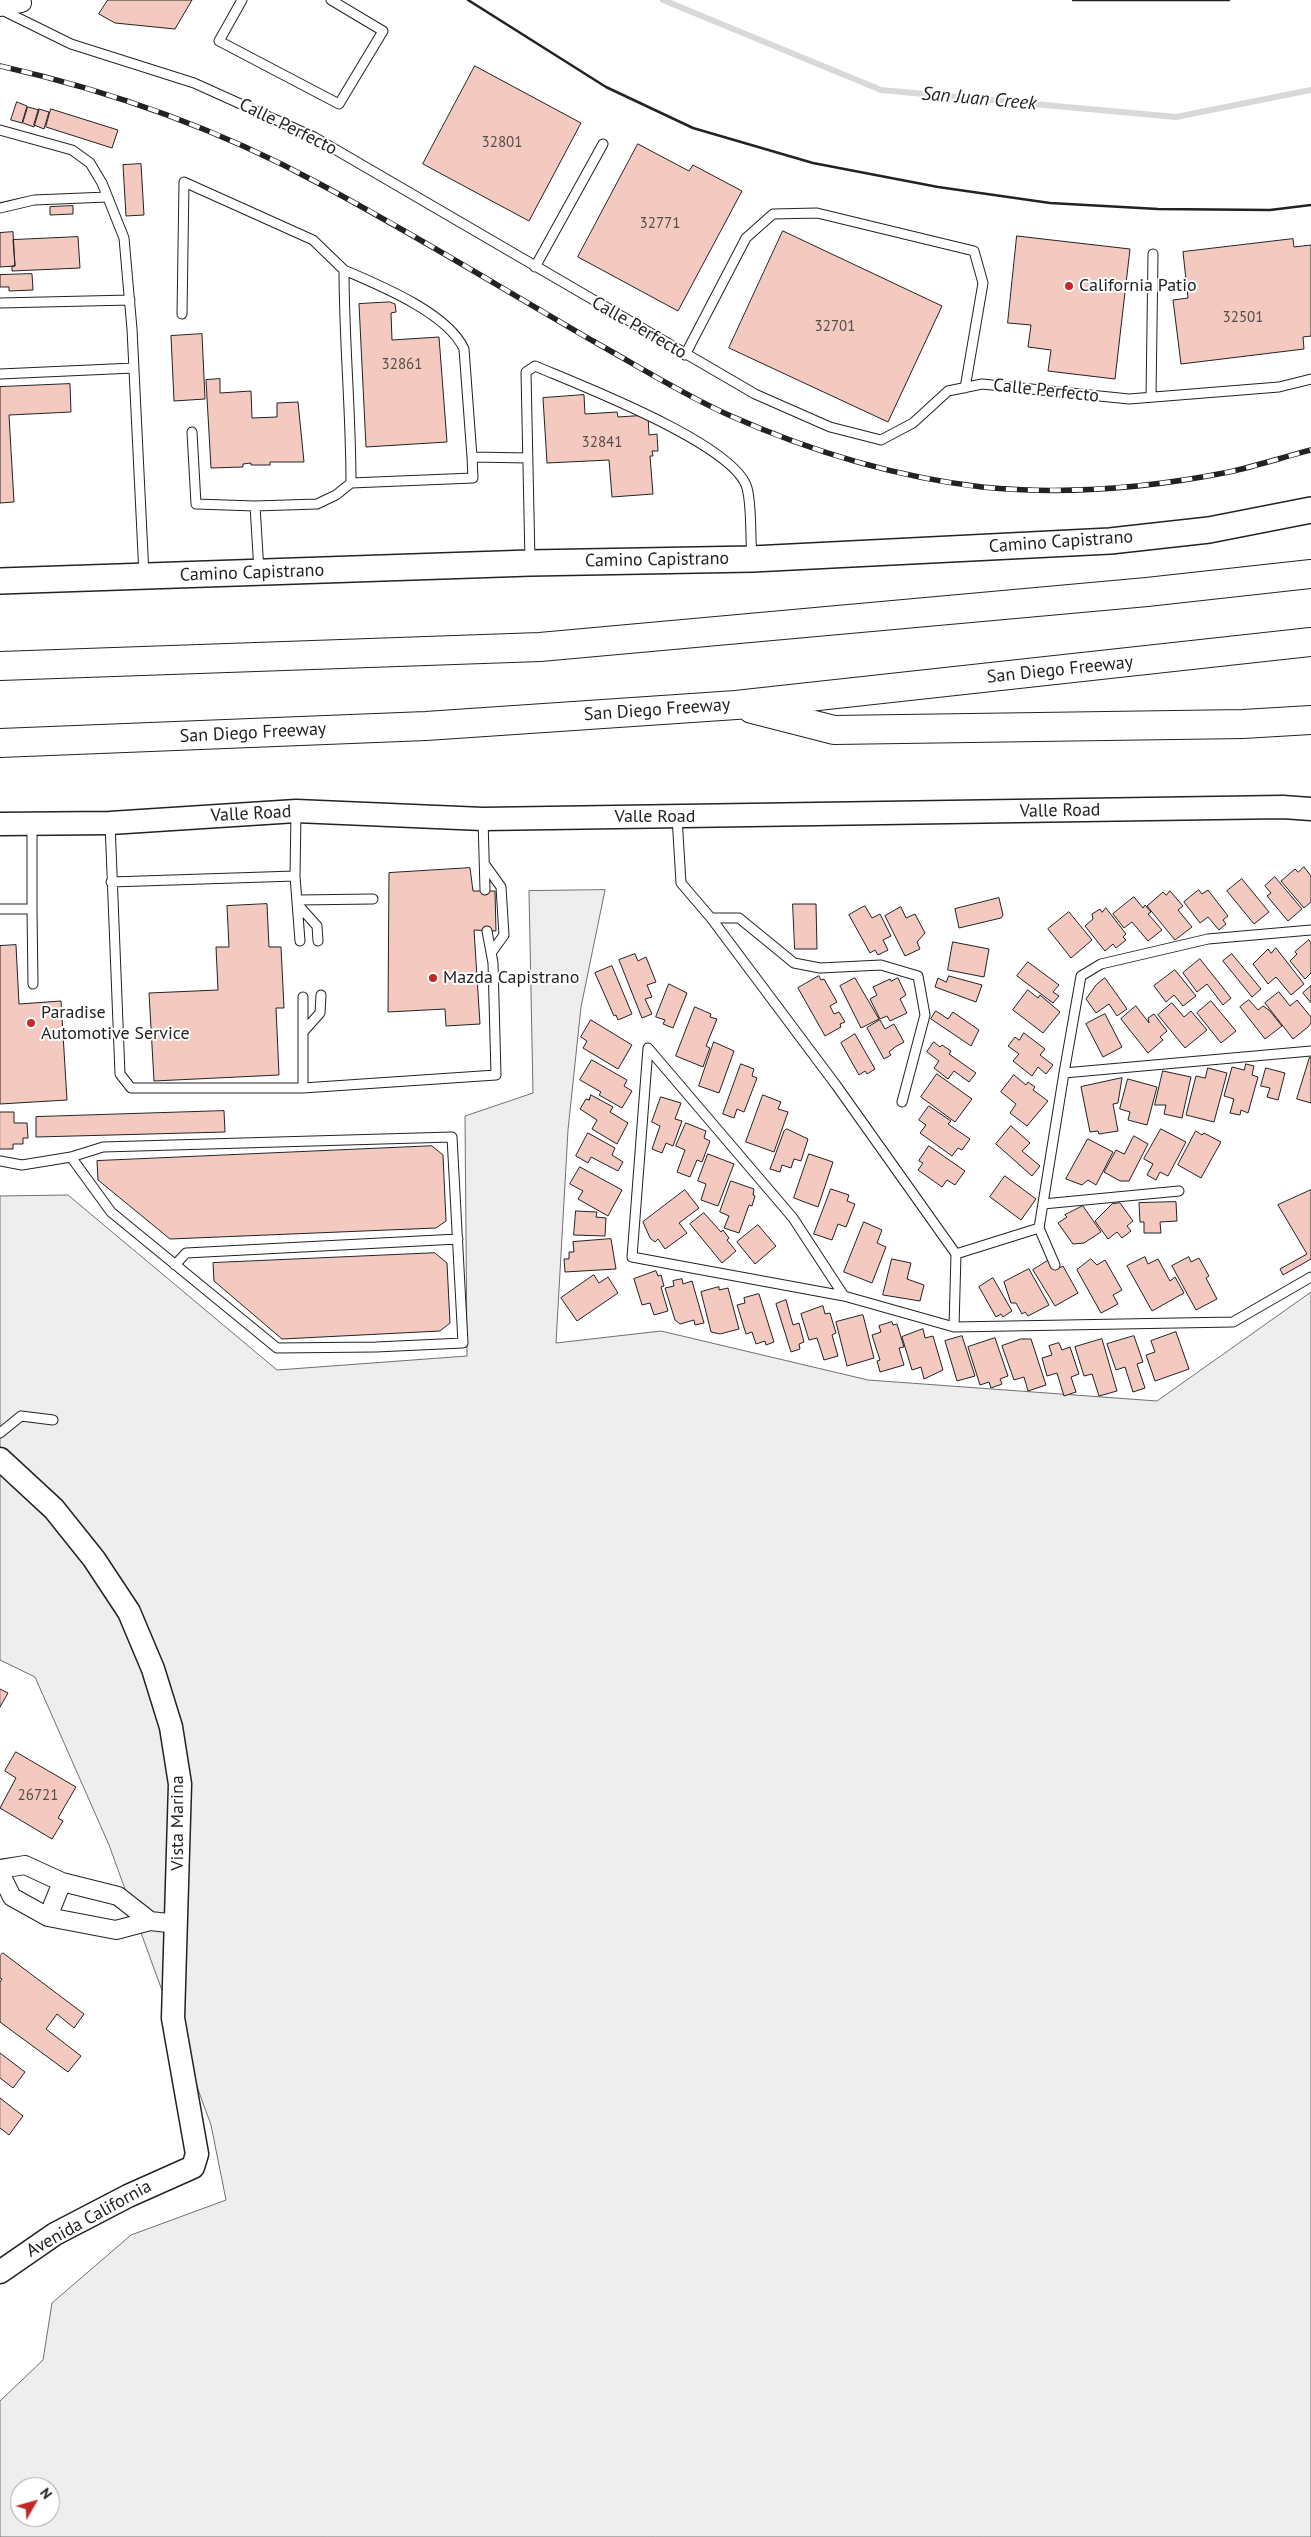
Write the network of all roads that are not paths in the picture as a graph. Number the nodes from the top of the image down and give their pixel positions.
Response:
1 (242, 0) edge
2 (331, 0) edge
3 (25, 2) edge
4 (0, 8) edge
5 (0, 130) edge
6 (603, 144) dead end
7 (107, 197) junction
8 (0, 208) edge
9 (1153, 254) dead end
10 (535, 267) junction
11 (344, 270) junction
12 (130, 300) junction
13 (0, 303) edge
14 (182, 314) dead end
15 (686, 355) junction
16 (134, 368) junction
17 (0, 374) edge
18 (1311, 380) edge
19 (965, 388) junction
20 (1152, 397) junction
21 (192, 432) dead end
22 (472, 457) junction
23 (528, 458) junction
24 (351, 482) junction
25 (255, 506) junction
26 (1311, 510) edge
27 (752, 559) junction
28 (530, 563) junction
29 (259, 572) junction
30 (1311, 574) edge
31 (144, 577) junction
32 (0, 581) edge
33 (1311, 642) edge
34 (0, 666) edge
35 (736, 705) junction
36 (1311, 720) edge
37 (0, 743) edge
38 (1311, 809) edge
39 (296, 811) junction
40 (677, 817) junction
41 (483, 819) junction
42 (110, 823) junction
43 (0, 824) edge
44 (32, 824) junction
45 (486, 866) junction
46 (295, 876) junction
47 (112, 882) junction
48 (485, 890) dead end
49 (373, 899) dead end
50 (298, 903) junction
51 (0, 909) edge
52 (32, 909) junction
53 (711, 918) junction
54 (1311, 930) edge
55 (487, 931) dead end
56 (300, 941) dead end
57 (318, 941) dead end
58 (491, 953) junction
59 (33, 984) dead end
60 (321, 995) dead end
61 (303, 997) dead end
62 (303, 1032) junction
63 (1311, 1051) edge
64 (1064, 1073) junction
65 (303, 1088) junction
66 (902, 1102) dead end
67 (71, 1157) junction
68 (0, 1161) edge
69 (1179, 1191) dead end
70 (1043, 1204) junction
71 (1039, 1228) junction
72 (458, 1239) junction
73 (956, 1254) junction
74 (175, 1265) junction
75 (1055, 1265) dead end
76 (1311, 1276) edge
77 (844, 1296) junction
78 (954, 1327) junction
79 (52, 1420) dead end
80 (0, 1433) edge
81 (0, 1459) edge
82 (0, 1869) edge
83 (0, 1873) edge
84 (62, 1882) junction
85 (48, 1917) junction
86 (150, 1921) junction
87 (177, 1924) junction
88 (182, 2174) joint
89 (0, 2272) edge

1 - 2 lane
3 - 4 street, Calle Perfecto
4 - 10 lane, Calle Perfecto
5 - 7 lane
6 - 10 lane
7 - 8 lane
7 - 12 lane
9 - 20 lane
10 - 15 lane, Calle Perfecto
11 - 14 lane
11 - 22 lane
11 - 24 lane
12 - 13 lane
12 - 16 lane
15 - 19 lane, Calle Perfecto
15 - 19 lane
16 - 17 lane
16 - 31 lane
18 - 20 lane, Calle Perfecto
19 - 20 lane, Calle Perfecto
21 - 25 lane
22 - 23 lane
22 - 24 lane
23 - 27 lane
23 - 28 lane
24 - 25 lane
25 - 29 lane
26 - 27 main road, Camino Capistrano
27 - 28 main road, Camino Capistrano
28 - 29 main road, Camino Capistrano
29 - 31 main road, Camino Capistrano
30 - 34 highway
31 - 32 main road, Camino Capistrano
33 - 35 highway, San Diego Freeway
35 - 36 highway
35 - 37 highway, San Diego Freeway
38 - 40 street, Valle Road
39 - 41 street, Valle Road
39 - 42 street, Valle Road
39 - 46 lane
40 - 41 street, Valle Road
40 - 53 lane
41 - 45 lane
42 - 44 street, Valle Road
42 - 47 lane
43 - 44 street, Valle Road
44 - 52 lane
45 - 48 lane
45 - 58 lane
46 - 47 lane
46 - 50 lane
47 - 65 lane
49 - 50 lane
50 - 56 lane
50 - 57 lane
51 - 52 lane
52 - 59 lane
53 - 66 lane
53 - 73 lane
54 - 64 lane
55 - 58 lane
58 - 65 lane
60 - 62 lane
61 - 62 lane
62 - 65 lane
63 - 64 lane
64 - 70 lane
67 - 68 lane
67 - 72 lane
67 - 74 lane
69 - 70 lane
70 - 71 lane
71 - 73 lane
71 - 75 lane
72 - 74 lane
72 - 74 lane
73 - 78 lane
76 - 78 lane
77 - 77 lane
77 - 78 lane
79 - 80 lane
81 - 87 street, Vista Marina
82 - 84 street
83 - 85 street
84 - 85 street
84 - 86 street
85 - 86 street
86 - 87 street
87 - 88 street, Vista Marina
88 - 89 street, Avenida California

